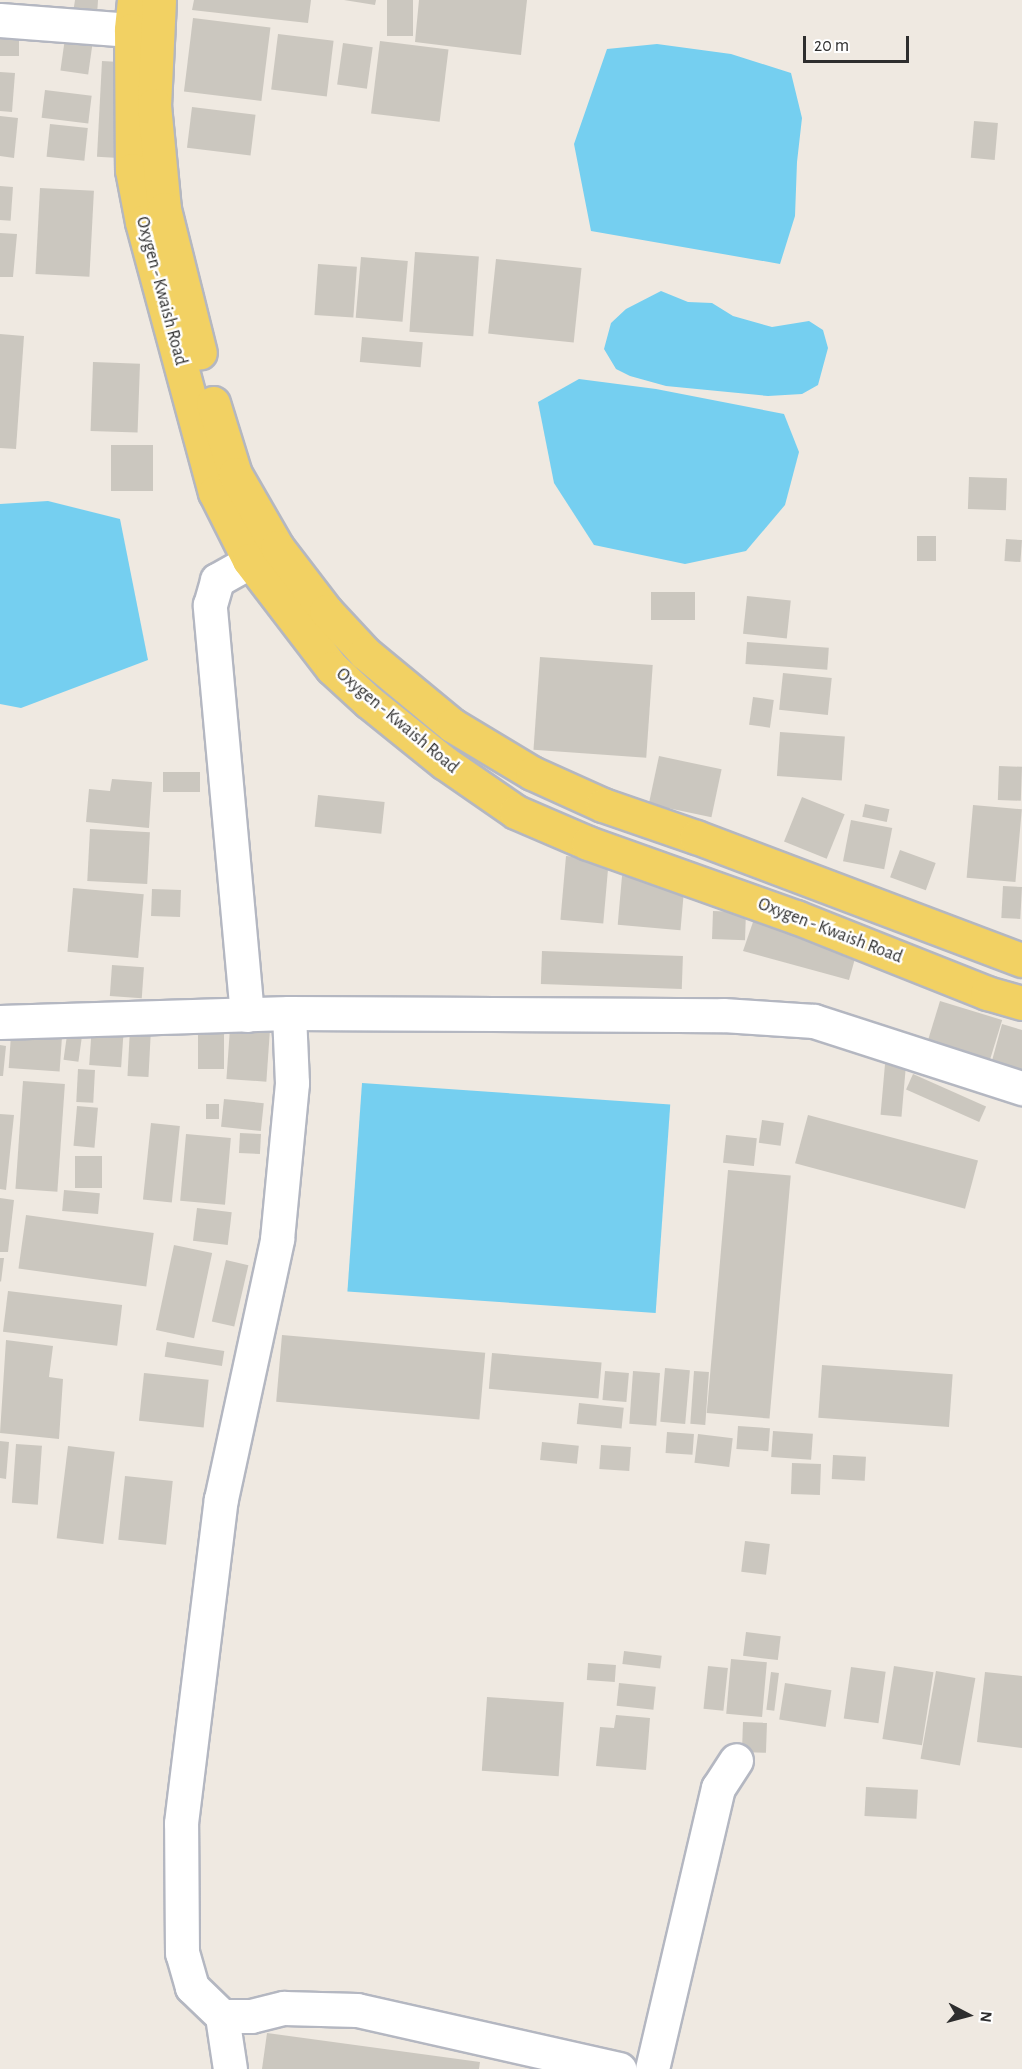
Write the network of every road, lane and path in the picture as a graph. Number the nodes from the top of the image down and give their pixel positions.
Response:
1 (159, 0) edge
2 (132, 15) edge
3 (0, 20) edge
4 (263, 554) junction
5 (1022, 960) edge
6 (1022, 1003) edge
7 (289, 1013) junction
8 (247, 1014) junction
9 (0, 1022) edge
10 (1022, 1088) edge
11 (736, 1760) dead end
12 (222, 2016) junction
13 (230, 2069) edge
14 (619, 2069) edge
15 (652, 2069) edge

1 - 4 main road, Oxygen - Kwaish Road
2 - 3 street
2 - 4 main road, Oxygen - Kwaish Road
4 - 5 main road, Oxygen - Kwaish Road
4 - 6 main road, Oxygen - Kwaish Road
4 - 8 street
7 - 8 street
7 - 10 street
7 - 12 street
8 - 9 street
11 - 15 street
12 - 13 street
12 - 14 street

